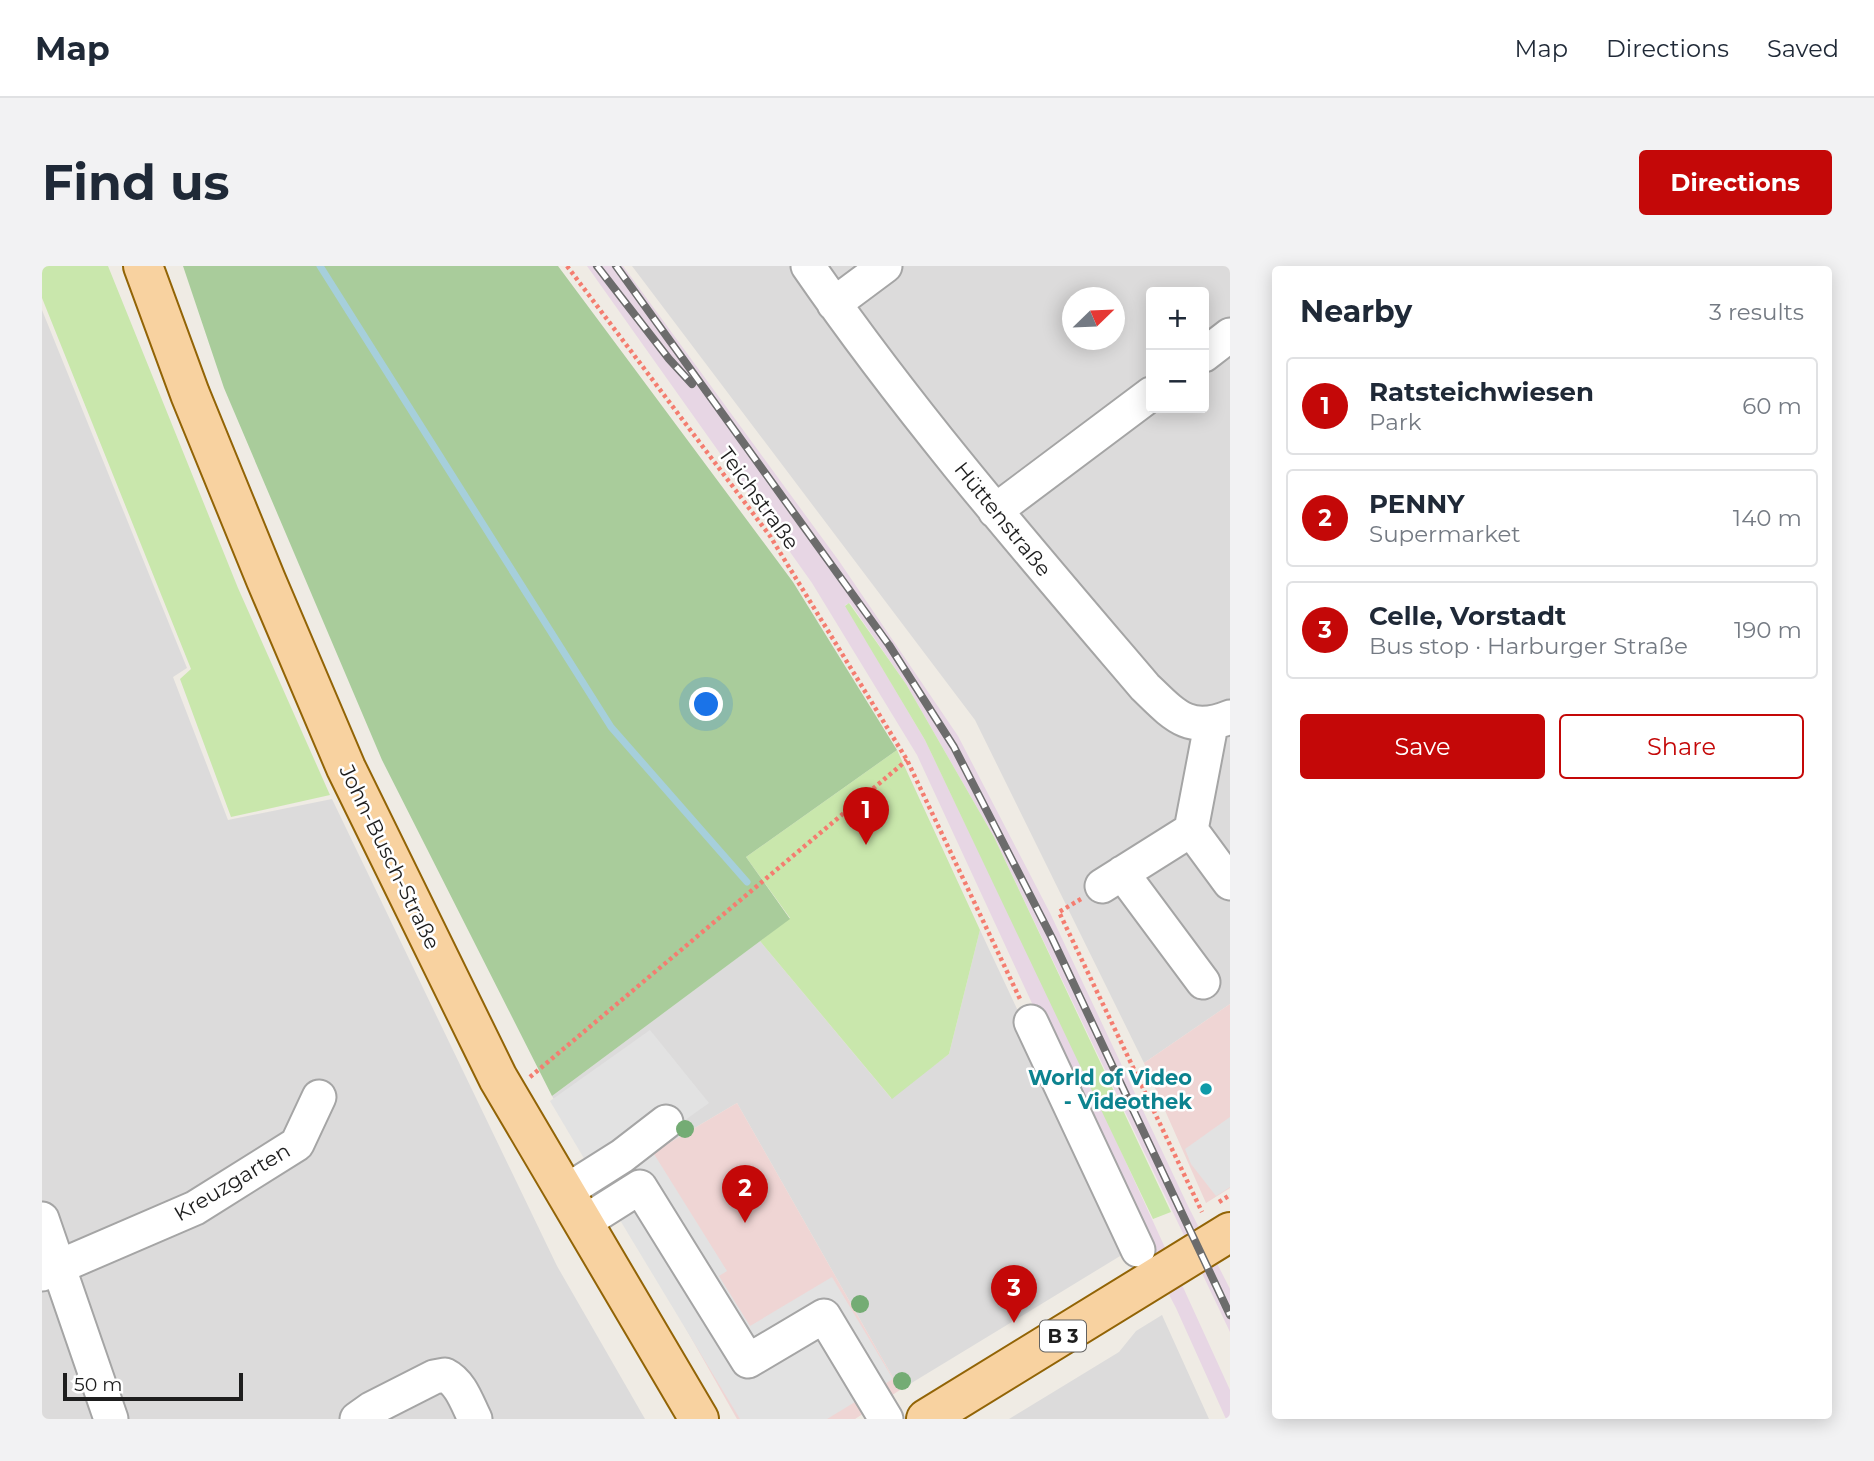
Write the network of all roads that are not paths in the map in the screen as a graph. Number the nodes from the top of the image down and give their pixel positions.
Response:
1 (142, 266) edge
2 (808, 266) edge
3 (885, 266) edge
4 (834, 304) junction
5 (1230, 335) edge
6 (1209, 351) edge
7 (1146, 398) edge
8 (995, 511) junction
9 (1220, 721) edge
10 (1191, 830) junction
11 (1230, 883) edge
12 (1202, 982) dead end
13 (1031, 1021) road end
14 (319, 1097) dead end
15 (666, 1122) dead end
16 (574, 1208) junction
17 (42, 1219) edge
18 (1222, 1230) edge
19 (1138, 1250) dead end
20 (50, 1272) edge
21 (110, 1419) edge
22 (357, 1419) edge
23 (475, 1419) edge
24 (699, 1419) edge
25 (887, 1419) edge
26 (926, 1419) edge

1 - 16 main road, John-Busch-Straße
2 - 4 street, Hüttenstraße
3 - 4 street
4 - 8 street, Hüttenstraße
5 - 6 street
7 - 8 street
8 - 9 street, Hüttenstraße
9 - 10 street
10 - 11 street
10 - 12 street
13 - 19 street
14 - 20 street, Kreuzgarten
15 - 16 street
16 - 24 main road, John-Busch-Straße
16 - 25 street
17 - 20 street
18 - 26 main road, B 3
20 - 21 street
22 - 23 street

